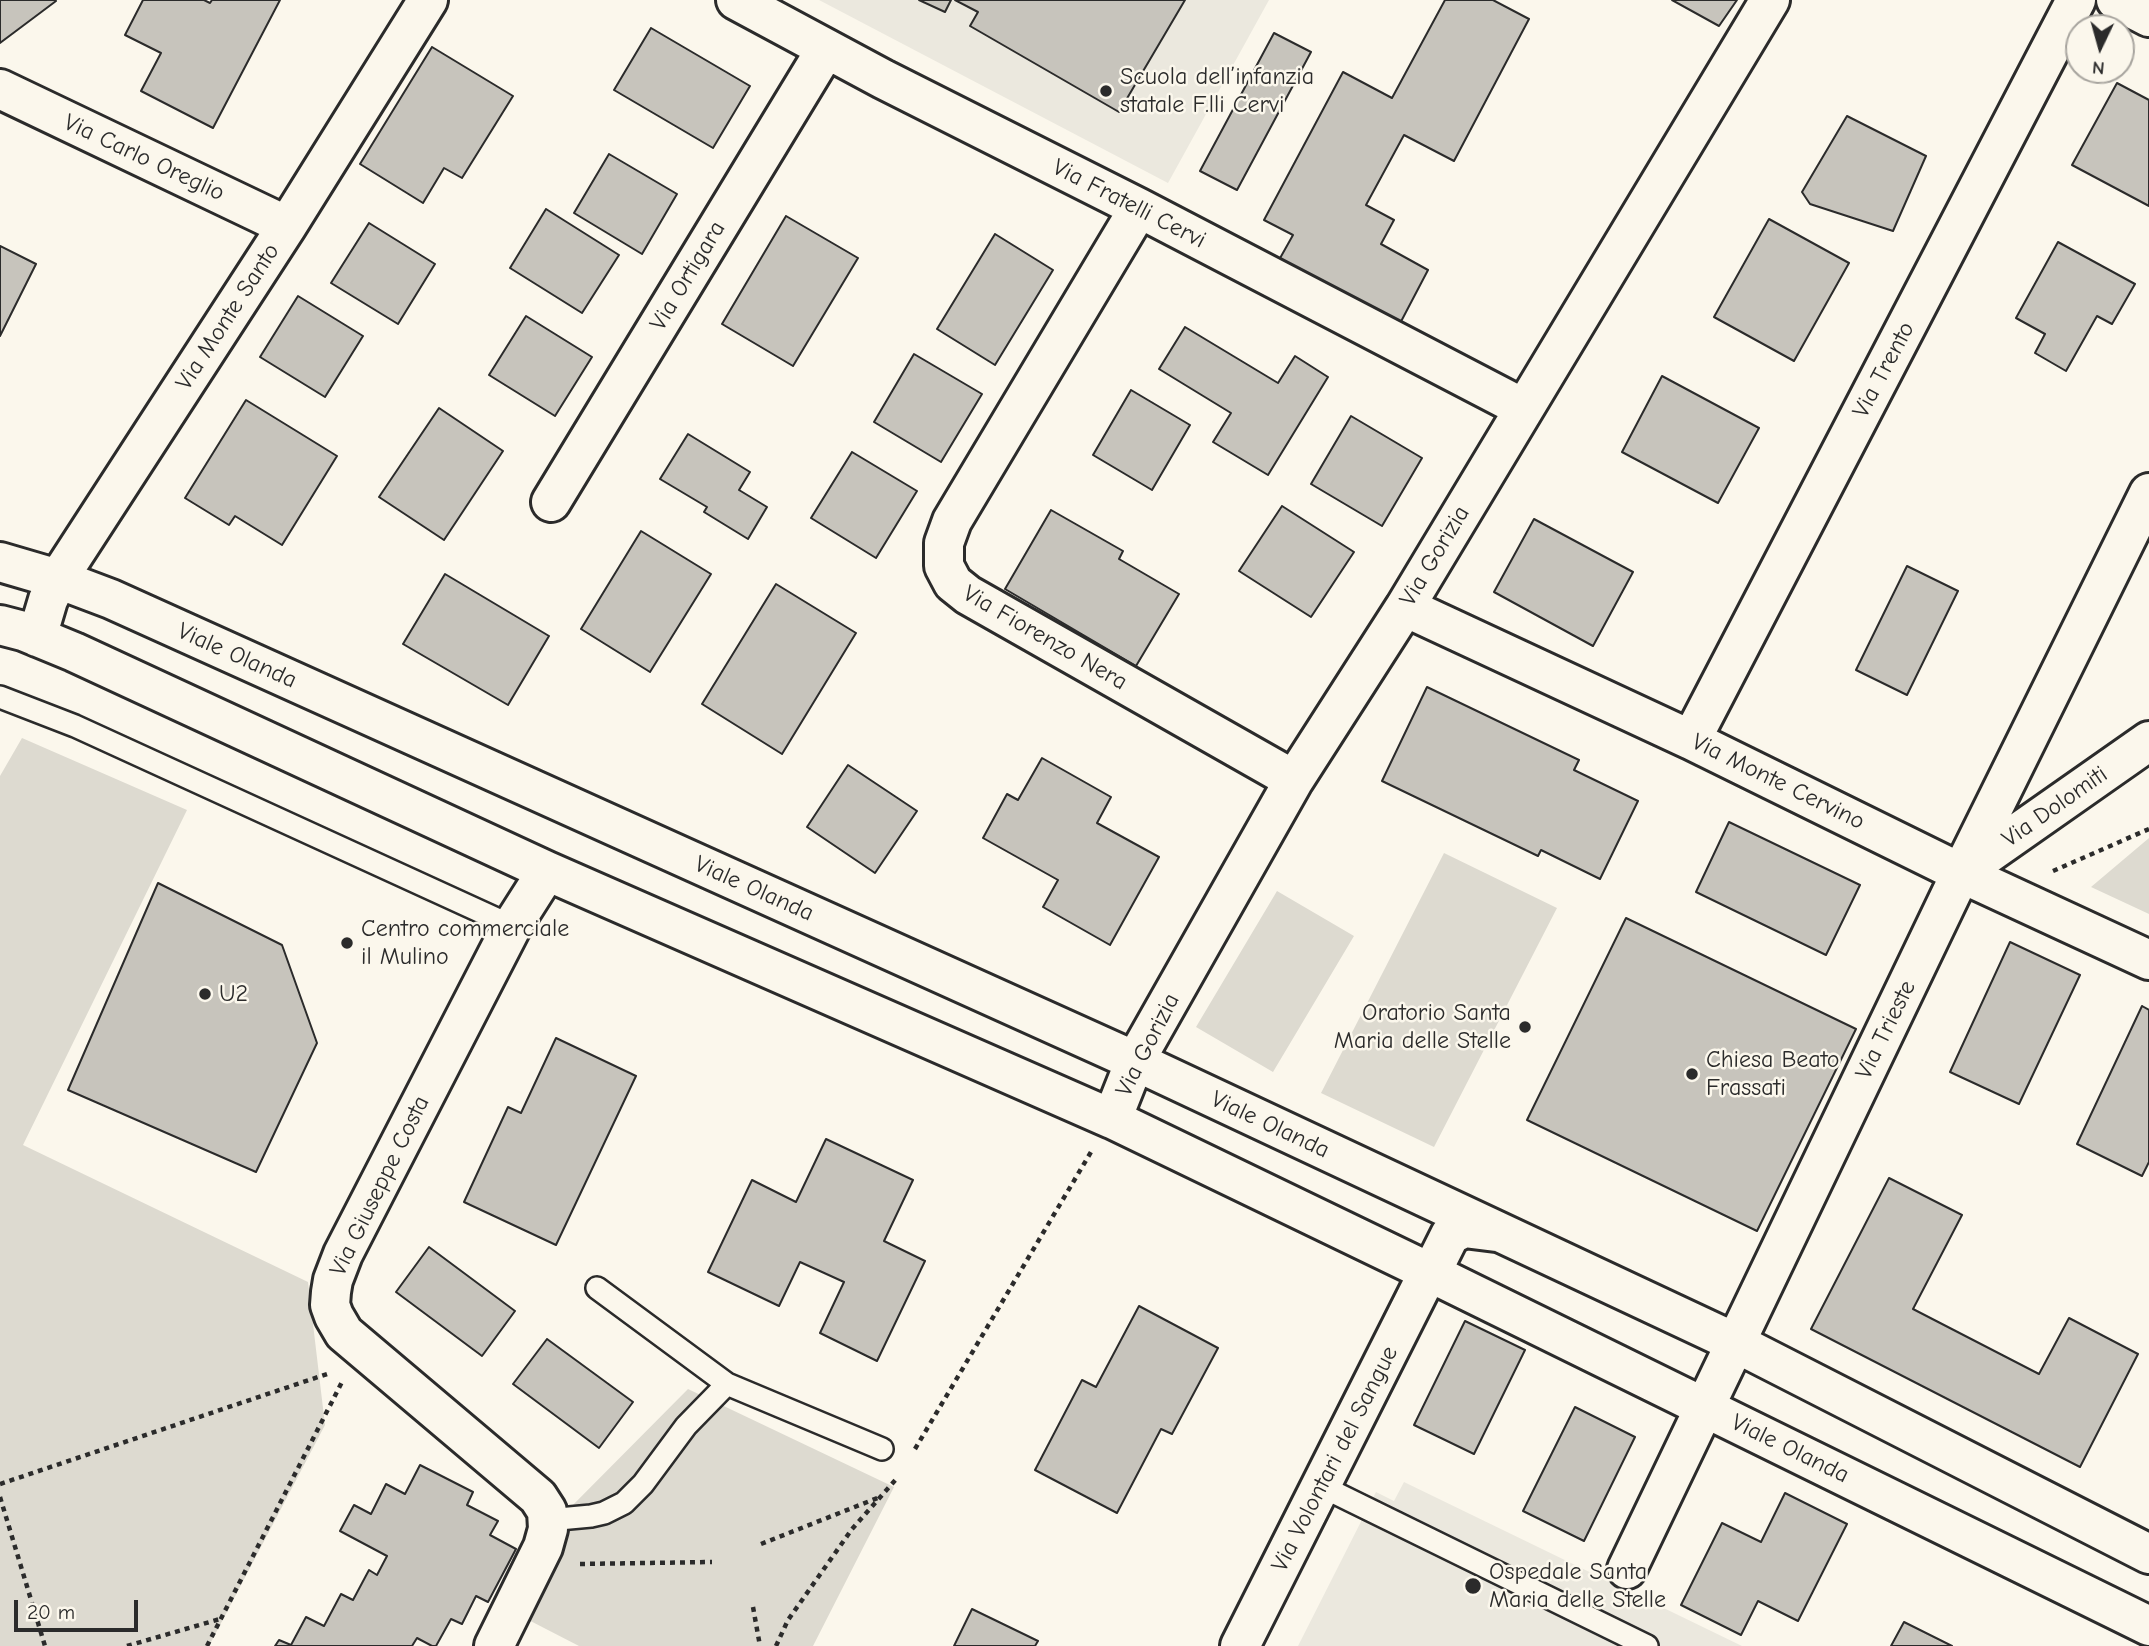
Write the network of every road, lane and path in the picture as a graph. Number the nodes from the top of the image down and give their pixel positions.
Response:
1 (428, 0) edge
2 (736, 0) edge
3 (1770, 0) edge
4 (2076, 0) edge
5 (2116, 0) edge
6 (2149, 16) edge
7 (826, 49) junction
8 (0, 89) edge
9 (1139, 208) junction
10 (287, 226) junction
11 (1523, 408) junction
12 (2149, 493) edge
13 (551, 502) dead end
14 (0, 562) edge
15 (58, 579) junction
16 (1405, 607) junction
17 (0, 625) edge
18 (37, 636) junction
19 (0, 697) edge
20 (1691, 740) junction
21 (2149, 741) edge
22 (1294, 780) junction
23 (2149, 829) edge
24 (547, 871) junction
25 (2053, 871) dead end
26 (1961, 873) junction
27 (512, 926) junction
28 (2149, 960) edge
29 (1135, 1061) junction
30 (1112, 1119) junction
31 (1502, 1233) junction
32 (1431, 1273) junction
33 (597, 1288) dead end
34 (1736, 1343) junction
35 (338, 1370) dead end
36 (345, 1378) dead end
37 (727, 1384) junction
38 (1704, 1407) junction
39 (882, 1449) dead end
40 (911, 1455) dead end
41 (904, 1467) dead end
42 (0, 1484) edge
43 (1321, 1486) junction
44 (0, 1497) edge
45 (881, 1497) junction
46 (546, 1533) junction
47 (761, 1545) dead end
48 (2149, 1554) edge
49 (712, 1562) dead end
50 (1627, 1569) dead end
51 (753, 1607) dead end
52 (220, 1619) junction
53 (2149, 1626) edge
54 (45, 1646) edge
55 (127, 1646) edge
56 (207, 1646) edge
57 (494, 1646) edge
58 (760, 1646) edge
59 (776, 1646) edge
60 (1240, 1646) edge
61 (1647, 1646) edge

1 - 10 street, Via Monte Santo
2 - 7 street, Via Fratelli Cervi
3 - 11 street, Via Gorizia
4 - 20 street, Via Trento
5 - 6 street
7 - 9 street, Via Fratelli Cervi
7 - 13 street, Via Ortigara
8 - 10 street, Via Carlo Oreglio
9 - 11 street, Via Fratelli Cervi
9 - 22 street, Via Fiorenzo Nera
10 - 15 street, Via Monte Santo
11 - 16 street, Via Gorizia
12 - 26 street, Via Trieste
14 - 15 street, Viale Olanda
15 - 18 street, Via Monte Santo
15 - 29 street, Viale Olanda
16 - 20 street, Via Monte Cervino
16 - 22 street, Via Gorizia
17 - 18 street, Viale Olanda
18 - 24 street, Viale Olanda
19 - 27 lane
20 - 26 street, Via Monte Cervino
21 - 26 street, Via Dolomiti
22 - 29 street, Via Gorizia
23 - 25 path
24 - 27 street, Via Giuseppe Costa
24 - 30 street, Viale Olanda
26 - 28 street, Via Monte Cervino
26 - 34 street, Via Trieste
27 - 46 street, Via Giuseppe Costa
29 - 30 street, Via Gorizia
29 - 31 street, Viale Olanda
30 - 32 street, Viale Olanda
30 - 40 path
31 - 32 street, Viale Olanda
31 - 34 street, Viale Olanda
32 - 38 street, Viale Olanda
32 - 43 street, Via Volontari del Sangue
33 - 37 lane
34 - 38 street, Via Trieste
34 - 48 street, Viale Olanda
35 - 42 path
36 - 52 path
37 - 39 lane
37 - 46 lane
38 - 50 street, Via Trieste
38 - 53 street, Viale Olanda
41 - 45 path
43 - 60 street, Via Volontari del Sangue
43 - 61 lane
44 - 54 path
45 - 47 path
45 - 59 path
46 - 49 path
46 - 57 street
51 - 58 path
52 - 55 path
52 - 56 path

